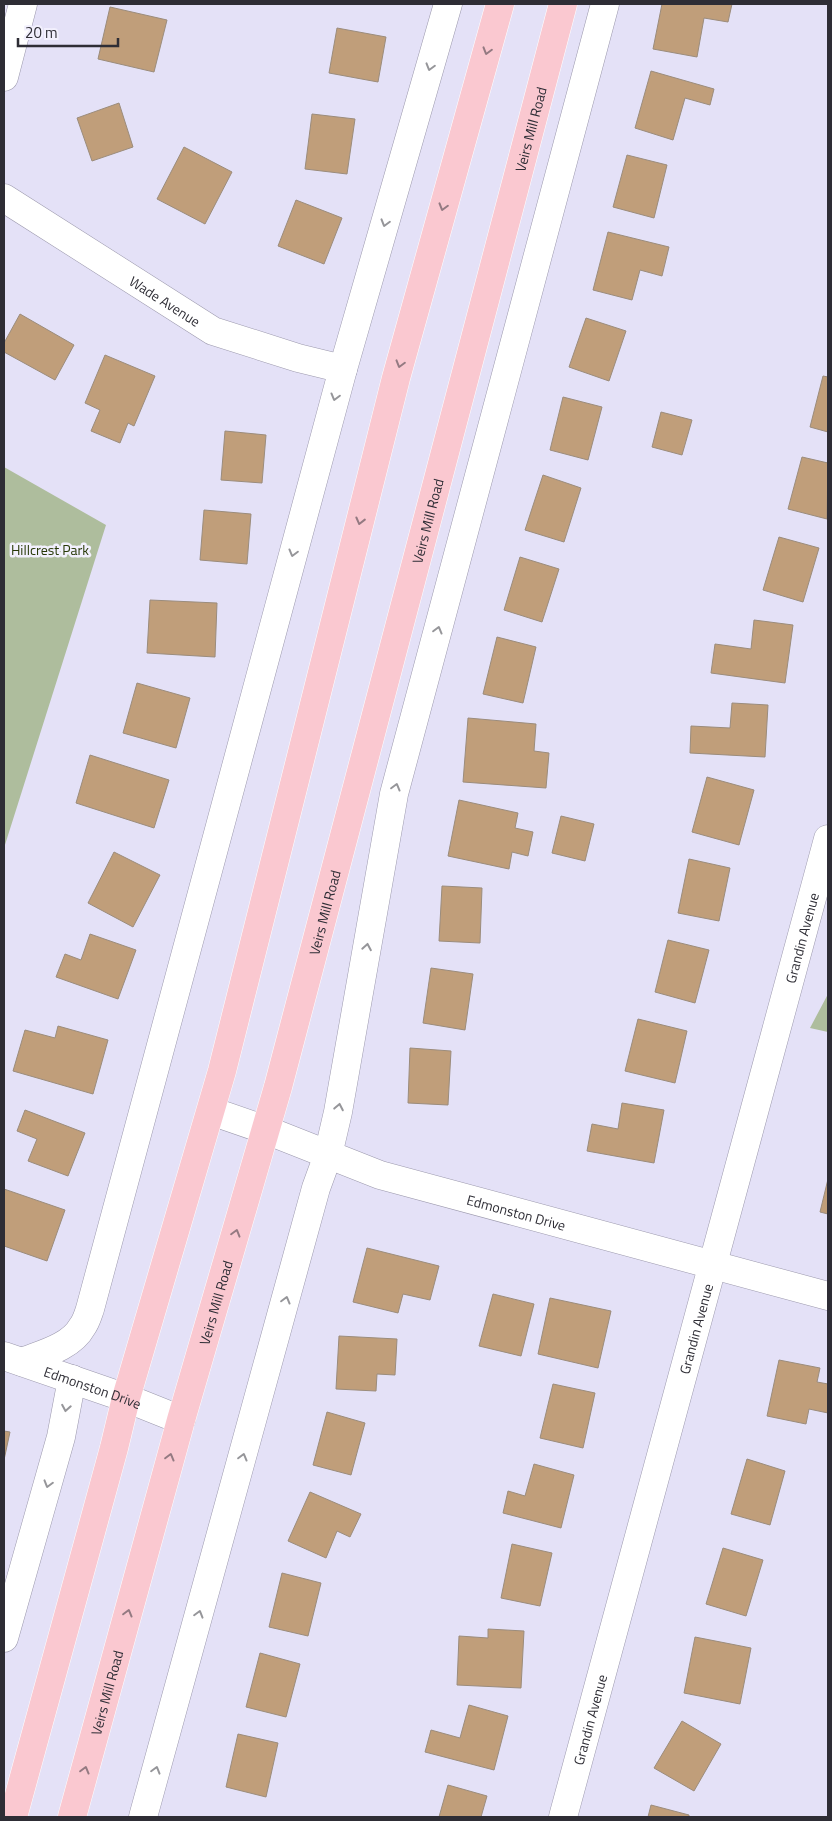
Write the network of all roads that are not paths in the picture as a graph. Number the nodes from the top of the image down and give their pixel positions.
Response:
1 (23, 4) edge
2 (448, 4) edge
3 (500, 4) edge
4 (563, 4) edge
5 (605, 4) edge
6 (4, 77) edge
7 (4, 198) edge
8 (342, 369) junction
9 (828, 839) edge
10 (211, 1111) junction
11 (266, 1130) junction
12 (328, 1154) junction
13 (713, 1265) junction
14 (828, 1296) edge
15 (13, 1359) edge
16 (72, 1379) junction
17 (126, 1398) junction
18 (181, 1420) junction
19 (4, 1638) edge
20 (13, 1817) edge
21 (72, 1817) edge
22 (143, 1817) edge
23 (563, 1817) edge

1 - 6 street
2 -> 8 street
3 -> 10 main road
4 - 11 main road, Veirs Mill Road
12 -> 5 street
7 - 8 street, Wade Avenue
8 -> 15 street
9 - 13 street, Grandin Avenue
10 - 11 street, Edmonston Drive
10 - 17 main road
11 - 12 street, Edmonston Drive
18 -> 11 main road, Veirs Mill Road
12 - 13 street, Edmonston Drive
22 -> 12 street
13 - 14 street, Edmonston Drive
13 - 23 street, Grandin Avenue
15 - 16 street, Edmonston Drive
16 - 17 street, Edmonston Drive
16 -> 19 street
17 - 18 street, Edmonston Drive
17 - 20 main road
21 -> 18 main road, Veirs Mill Road

